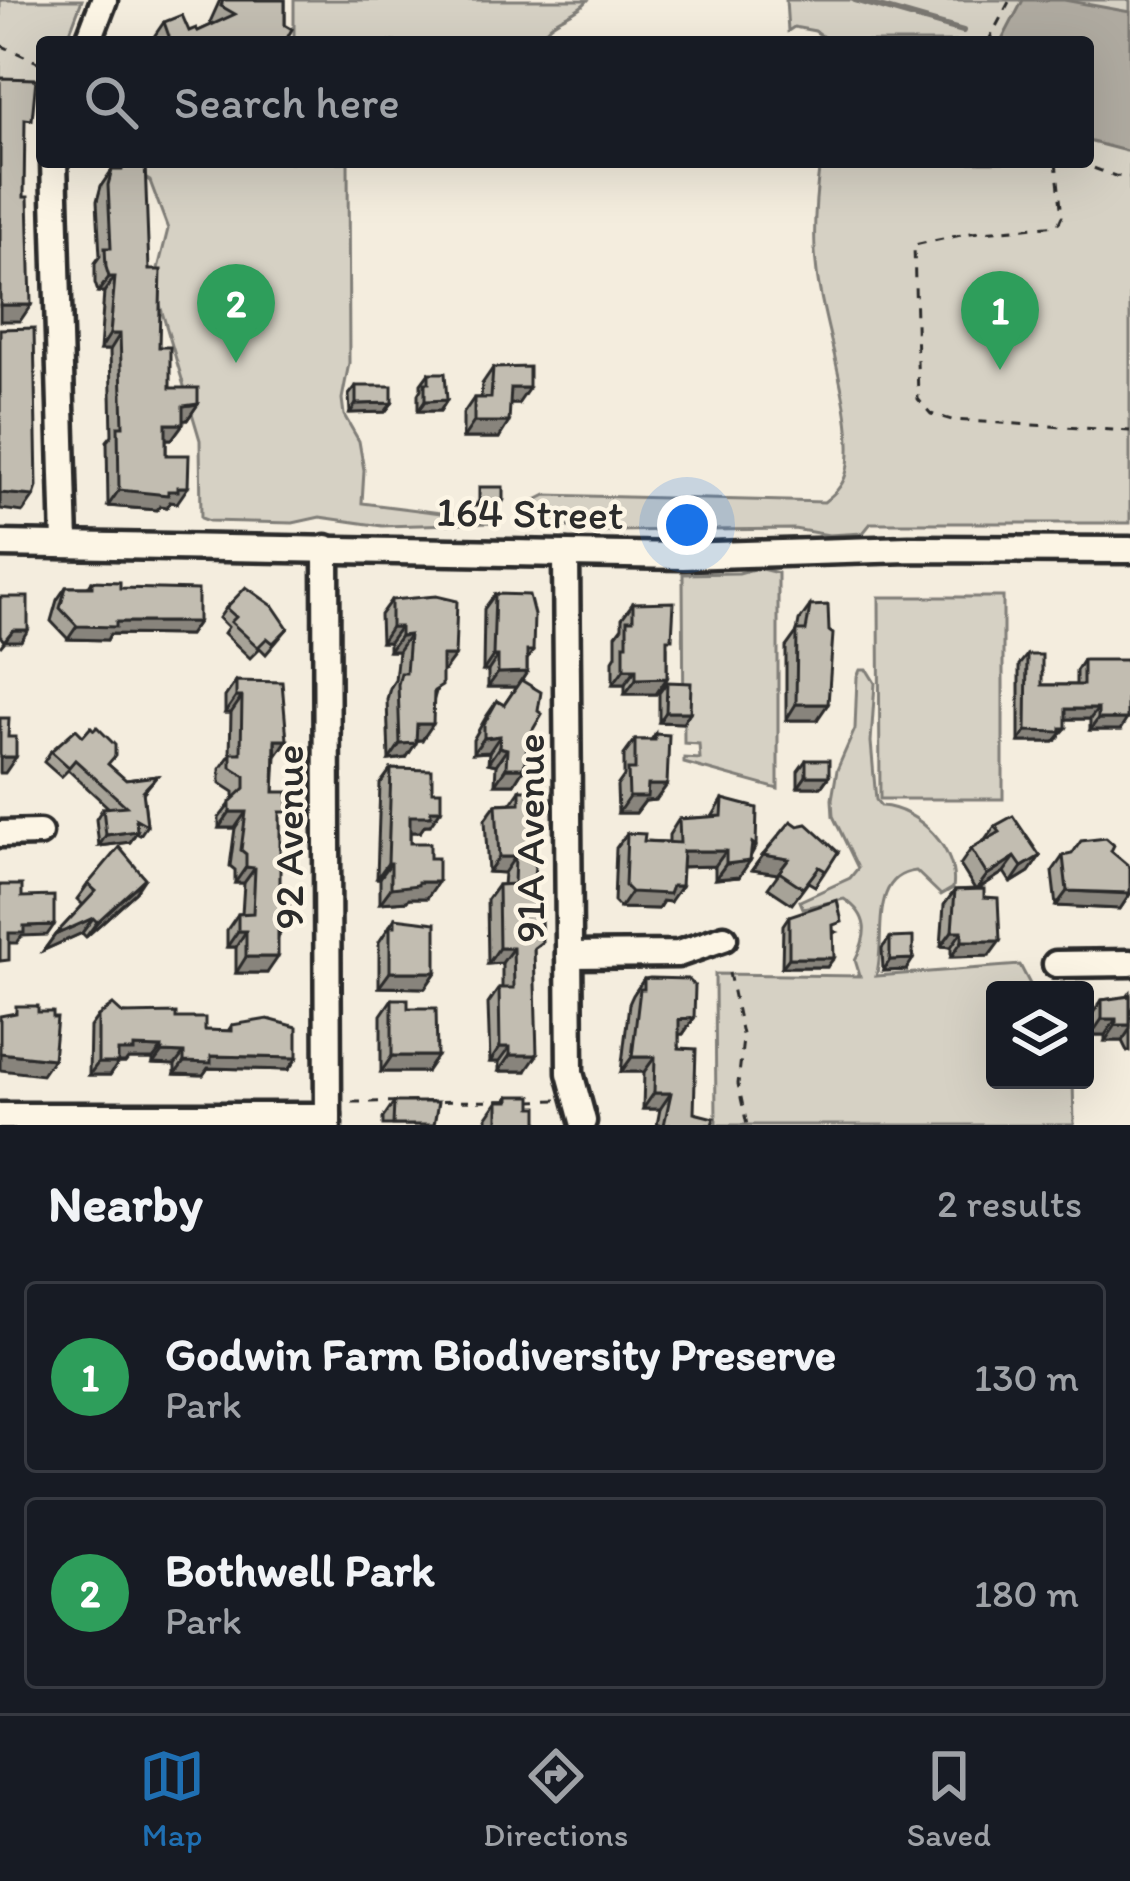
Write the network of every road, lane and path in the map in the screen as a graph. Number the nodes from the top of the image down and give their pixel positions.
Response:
1 (104, 0) edge
2 (1010, 0) edge
3 (90, 36) edge
4 (991, 36) edge
5 (0, 45) edge
6 (36, 61) edge
7 (54, 168) edge
8 (1057, 168) edge
9 (1093, 168) edge
10 (1130, 177) edge
11 (1130, 431) edge
12 (0, 544) edge
13 (65, 544) junction
14 (326, 548) junction
15 (1130, 550) edge
16 (566, 554) junction
17 (39, 833) dead end
18 (0, 834) edge
19 (724, 938) dead end
20 (569, 956) junction
21 (1130, 963) edge
22 (1056, 964) dead end
23 (729, 973) dead end
24 (559, 1100) dead end
25 (352, 1102) dead end
26 (0, 1116) edge
27 (328, 1120) edge
28 (583, 1120) dead end
29 (747, 1125) edge

1 - 3 street
2 - 4 path
5 - 6 path
7 - 13 street
8 - 11 path
9 - 10 path
12 - 13 street, 164 Street
13 - 14 street, 164 Street
14 - 16 street, 164 Street
14 - 27 street, 92 Avenue
15 - 16 street, 164 Street
16 - 20 street, 91A Avenue
17 - 18 street
19 - 20 street
20 - 28 street, 91A Avenue
21 - 22 street
23 - 29 path
24 - 25 path
26 - 27 street

